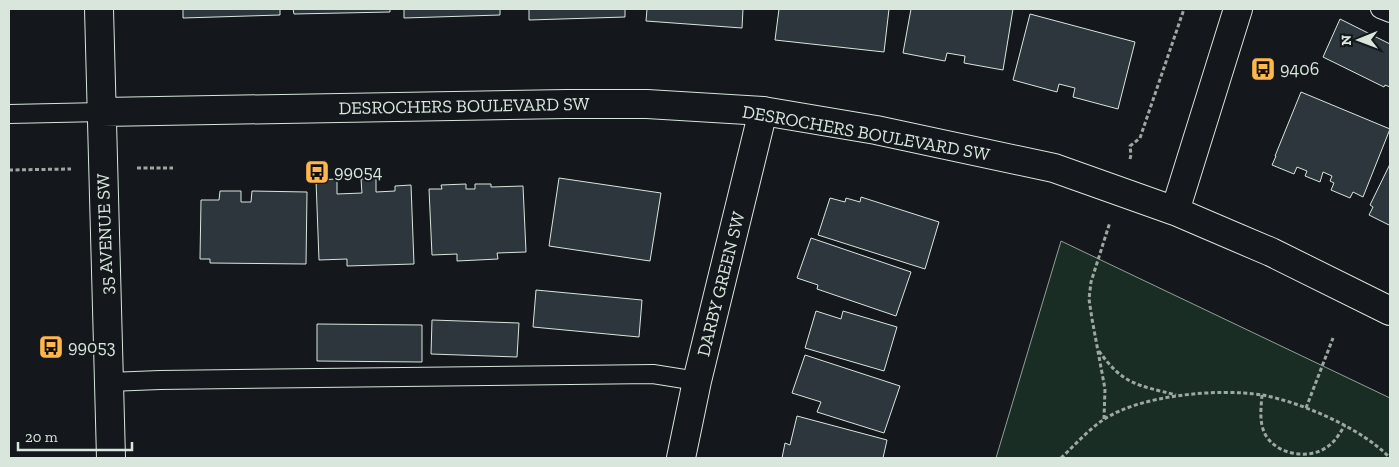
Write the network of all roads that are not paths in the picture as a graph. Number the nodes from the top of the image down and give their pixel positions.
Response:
1 (99, 9) edge
2 (1238, 9) edge
3 (1380, 9) edge
4 (1390, 13) edge
5 (763, 111) junction
6 (102, 112) junction
7 (9, 114) edge
8 (1175, 211) junction
9 (1390, 311) edge
10 (697, 381) junction
11 (109, 382) junction
12 (111, 458) edge
13 (681, 458) edge

1 - 6 street, 35 AVENUE SW
2 - 8 street
3 - 4 lane
5 - 6 street, DESROCHERS BOULEVARD SW
5 - 8 street, DESROCHERS BOULEVARD SW
5 - 10 street, DARBY GREEN SW
6 - 7 lane
6 - 11 street, 35 AVENUE SW
8 - 9 street, DESROCHERS BOULEVARD SW
10 - 11 lane
10 - 13 street, DARBY GREEN SW
11 - 12 street, 35 AVENUE SW

